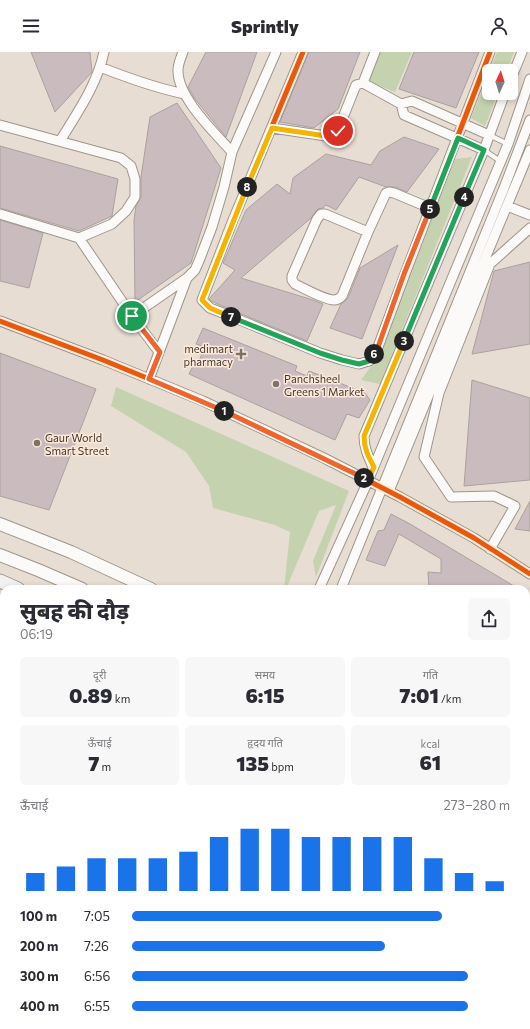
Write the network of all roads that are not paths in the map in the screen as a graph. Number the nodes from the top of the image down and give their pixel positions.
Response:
1 (104, 52) edge
2 (183, 52) edge
3 (276, 52) edge
4 (303, 52) edge
5 (375, 52) edge
6 (490, 52) edge
7 (522, 52) edge
8 (517, 64) edge
9 (100, 67) junction
10 (530, 79) edge
11 (363, 83) junction
12 (185, 94) junction
13 (527, 97) edge
14 (503, 100) edge
15 (401, 104) junction
16 (530, 120) edge
17 (463, 124) junction
18 (0, 125) edge
19 (272, 128) junction
20 (489, 135) junction
21 (458, 138) junction
22 (60, 141) junction
23 (508, 144) junction
24 (484, 150) junction
25 (530, 150) edge
26 (232, 152) junction
27 (500, 161) junction
28 (507, 206) junction
29 (430, 208) junction
30 (0, 214) edge
31 (530, 215) edge
32 (530, 228) edge
33 (368, 232) junction
34 (79, 238) junction
35 (187, 278) junction
36 (132, 316) junction
37 (0, 321) edge
38 (160, 352) junction
39 (149, 379) junction
40 (374, 467) junction
41 (368, 480) junction
42 (386, 490) junction
43 (0, 524) edge
44 (490, 549) junction
45 (0, 555) edge
46 (530, 574) edge
47 (73, 585) edge
48 (142, 585) edge
49 (321, 585) edge
50 (343, 585) edge

1 - 9 street
2 - 12 street
3 - 26 street
4 - 19 street
5 - 11 street
6 - 17 street
7 - 8 street
9 - 12 street
9 - 22 street
10 - 13 street
11 - 15 street
11 - 19 street
12 - 26 street
13 - 23 street
14 - 20 street
15 - 17 street
15 - 21 street
16 - 42 street
17 - 20 street
17 - 21 street
18 - 22 street
19 - 29 street
20 - 23 lane
20 - 24 street
21 - 24 street
21 - 29 street
22 - 34 street
23 - 27 street
24 - 27 lane
24 - 40 street
25 - 28 street
26 - 35 street
27 - 40 street
28 - 31 street
28 - 42 street
29 - 33 street
30 - 34 street
32 - 44 street
33 - 33 street
34 - 36 street
35 - 36 street
35 - 38 street
36 - 38 street
37 - 39 street
38 - 39 street
39 - 41 street
40 - 41 street
41 - 42 street
41 - 49 street
42 - 44 street
42 - 50 street
43 - 48 street
44 - 46 street
45 - 47 street

